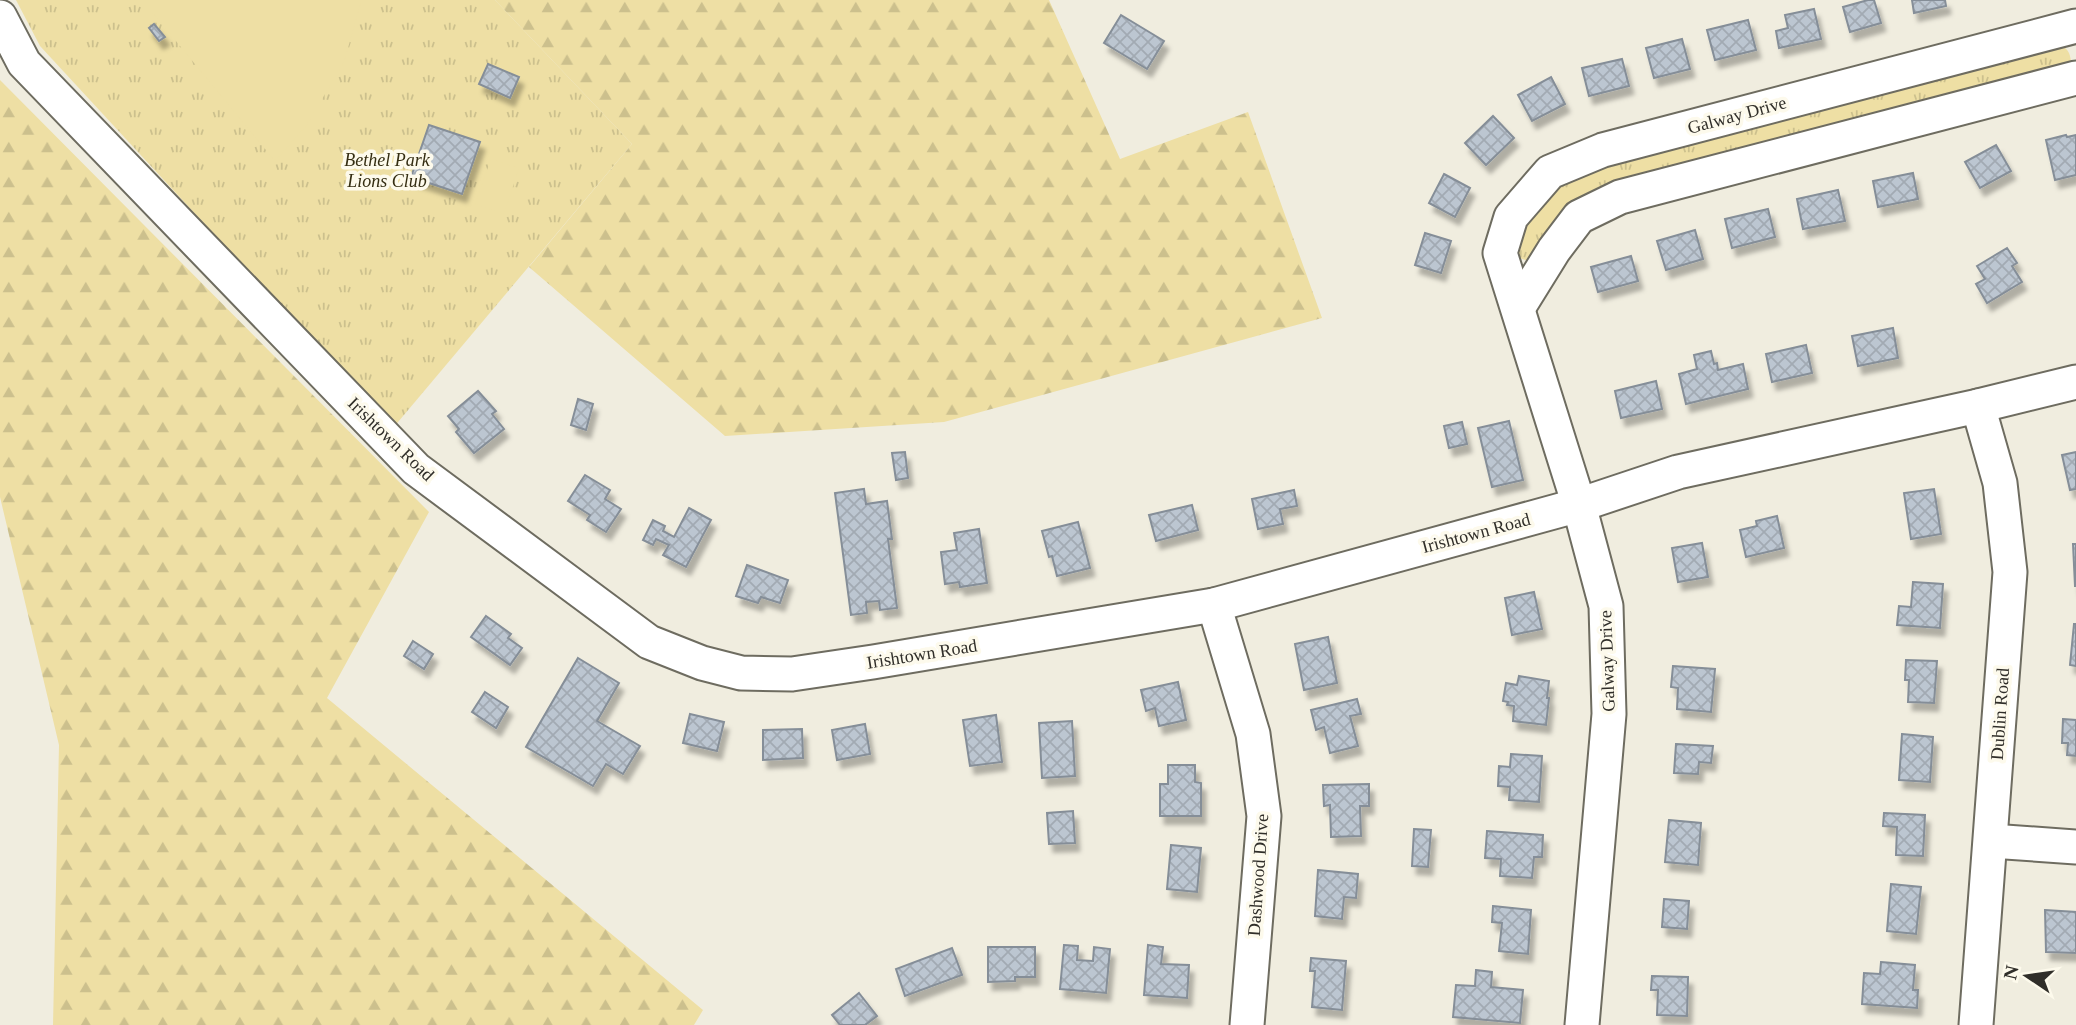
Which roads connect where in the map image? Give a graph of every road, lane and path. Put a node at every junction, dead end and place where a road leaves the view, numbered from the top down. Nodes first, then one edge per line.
1 (0, 17) edge
2 (2076, 26) edge
3 (2076, 78) edge
4 (1518, 308) junction
5 (2076, 382) edge
6 (1978, 406) junction
7 (1579, 505) junction
8 (1214, 605) junction
9 (1991, 841) junction
10 (2076, 847) edge
11 (1247, 1025) edge
12 (1583, 1025) edge
13 (1976, 1025) edge

1 - 8 street, Irishtown Road
2 - 4 street, Galway Drive
3 - 4 street
4 - 7 street, Galway Drive
5 - 6 street, Irishtown Road
6 - 7 street, Irishtown Road
6 - 9 street, Dublin Road
7 - 8 street, Irishtown Road
7 - 12 street, Galway Drive
8 - 11 street, Dashwood Drive
9 - 10 street
9 - 13 street, Dublin Road

